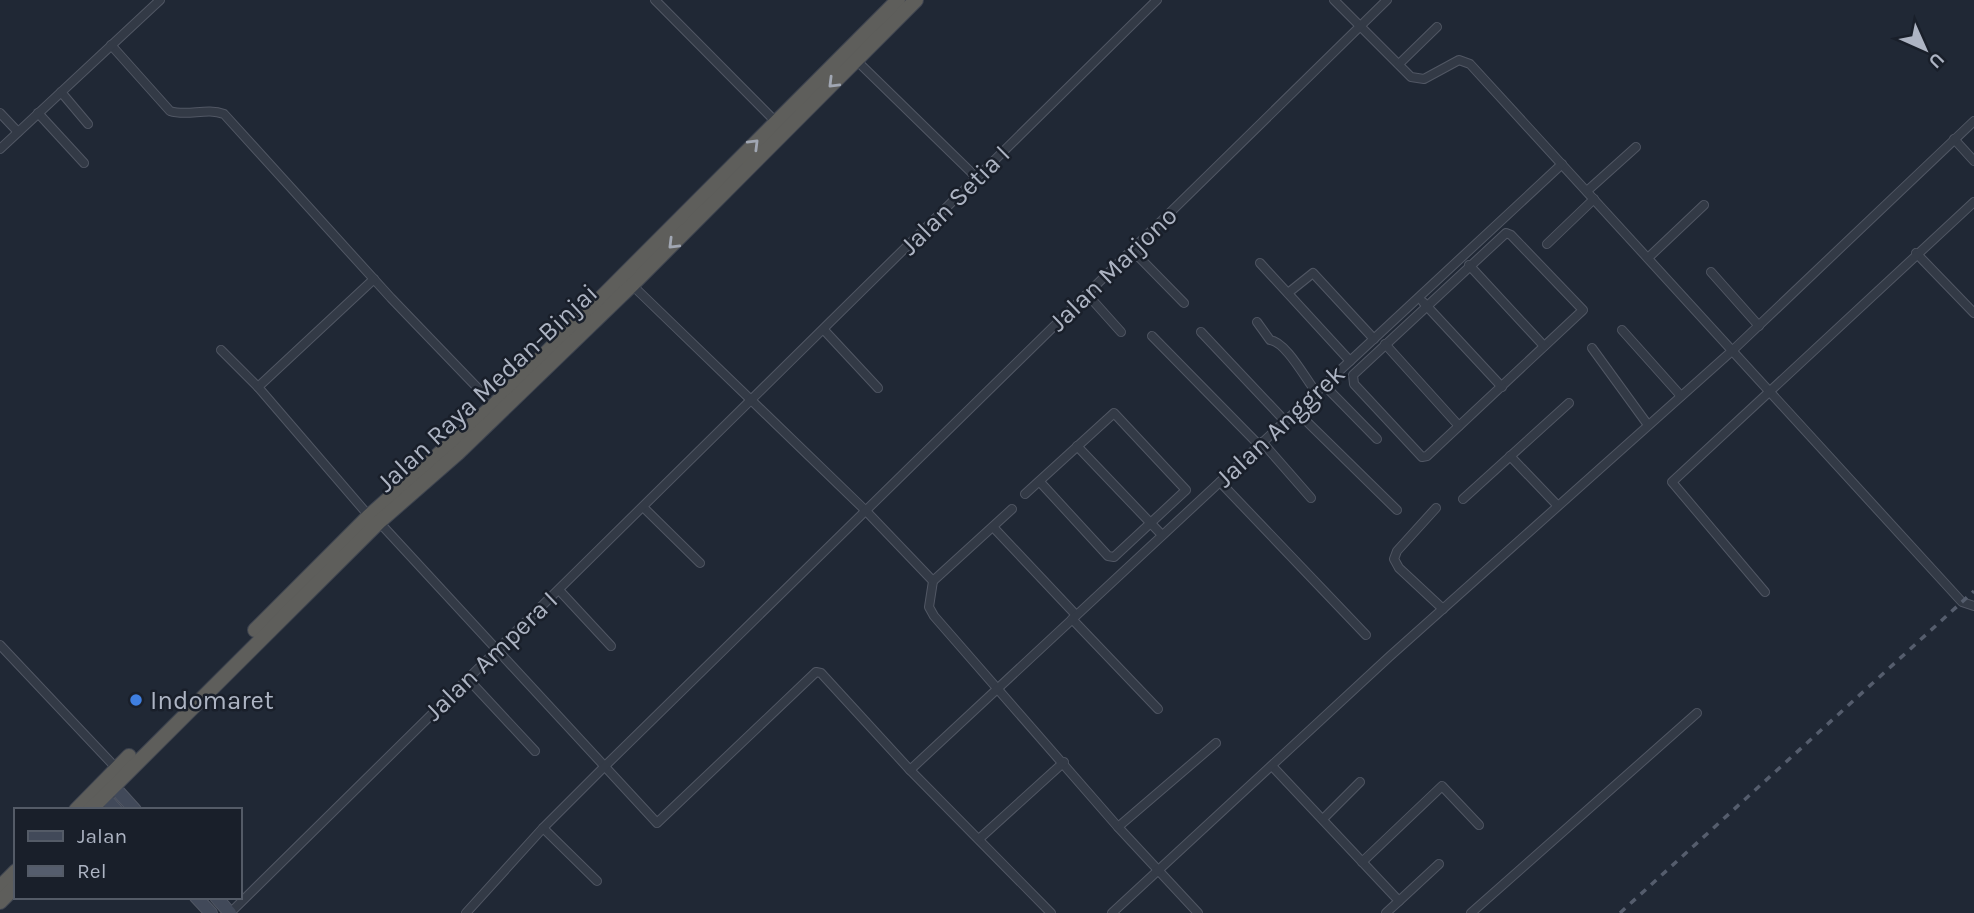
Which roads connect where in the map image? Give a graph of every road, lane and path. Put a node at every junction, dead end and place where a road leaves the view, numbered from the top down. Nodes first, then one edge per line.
1 (160, 0) edge
2 (655, 0) edge
3 (898, 0) edge
4 (916, 0) edge
5 (1157, 0) edge
6 (1334, 0) edge
7 (1387, 0) edge
8 (1360, 27) junction
9 (1437, 27) dead end
10 (111, 45) junction
11 (856, 60) junction
12 (1399, 64) junction
13 (61, 92) junction
14 (0, 113) edge
15 (38, 113) junction
16 (1974, 121) edge
17 (776, 122) junction
18 (89, 124) dead end
19 (18, 132) junction
20 (1954, 139) junction
21 (1636, 147) dead end
22 (0, 149) edge
23 (1974, 161) edge
24 (84, 163) dead end
25 (1562, 164) junction
26 (731, 177) junction
27 (977, 178) junction
28 (1587, 191) junction
29 (1594, 199) junction
30 (1974, 202) edge
31 (1704, 205) dead end
32 (1546, 244) dead end
33 (1132, 250) junction
34 (1916, 253) junction
35 (1648, 258) junction
36 (1260, 263) dead end
37 (1469, 265) junction
38 (1711, 272) dead end
39 (374, 279) junction
40 (632, 285) junction
41 (1288, 293) junction
42 (1087, 294) junction
43 (1419, 297) junction
44 (1184, 303) dead end
45 (1426, 306) junction
46 (1974, 313) edge
47 (1257, 322) dead end
48 (1759, 326) junction
49 (824, 330) junction
50 (1622, 330) dead end
51 (1121, 332) dead end
52 (1201, 332) dead end
53 (1152, 336) dead end
54 (1374, 338) junction
55 (1385, 344) junction
56 (1544, 346) junction
57 (1592, 348) dead end
58 (221, 350) dead end
59 (1733, 350) junction
60 (1350, 361) junction
61 (1324, 385) junction
62 (258, 387) junction
63 (1502, 387) junction
64 (878, 388) dead end
65 (1769, 389) junction
66 (1316, 392) junction
67 (1681, 396) junction
68 (753, 400) junction
69 (1569, 402) dead end
70 (494, 405) junction
71 (1296, 411) junction
72 (1286, 421) junction
73 (1648, 425) junction
74 (1460, 426) junction
75 (1377, 439) dead end
76 (1261, 444) junction
77 (1077, 446) junction
78 (1510, 456) junction
79 (1040, 482) junction
80 (1220, 482) junction
81 (1025, 494) dead end
82 (1311, 498) dead end
83 (1463, 499) dead end
84 (1557, 505) junction
85 (643, 507) junction
86 (1436, 508) dead end
87 (1012, 509) dead end
88 (1397, 510) dead end
89 (866, 511) junction
90 (374, 519) junction
91 (1152, 524) junction
92 (993, 527) junction
93 (1162, 535) junction
94 (700, 563) dead end
95 (933, 581) junction
96 (559, 590) junction
97 (1765, 592) dead end
98 (1974, 606) edge
99 (1443, 609) junction
100 (1074, 617) junction
101 (1366, 635) dead end
102 (0, 645) edge
103 (611, 646) dead end
104 (498, 650) junction
105 (468, 679) junction
106 (997, 688) junction
107 (1158, 709) dead end
108 (1697, 713) dead end
109 (1216, 743) dead end
110 (535, 751) dead end
111 (1064, 762) junction
112 (1272, 766) junction
113 (603, 768) junction
114 (910, 770) junction
115 (110, 782) junction
116 (1360, 782) dead end
117 (78, 808) edge
118 (91, 808) edge
119 (116, 808) edge
120 (133, 808) edge
121 (1323, 819) junction
122 (1479, 825) dead end
123 (1118, 827) junction
124 (542, 828) junction
125 (979, 839) junction
126 (1362, 862) junction
127 (1439, 864) dead end
128 (1158, 869) junction
129 (14, 874) edge
130 (597, 881) dead end
131 (0, 887) edge
132 (14, 888) edge
133 (198, 899) edge
134 (218, 899) edge
135 (1399, 901) junction
136 (0, 902) edge
137 (211, 913) edge
138 (230, 913) edge
139 (466, 913) edge
140 (1051, 913) edge
141 (1112, 913) edge
142 (1198, 913) edge
143 (1386, 913) edge
144 (1471, 913) edge

1 - 10 street
2 - 17 street
3 - 17 highway, Jalan Raya Medan-Binjai
4 - 11 highway, Jalan Raya Medan-Binjai
5 - 27 street, Jalan Setia I
6 - 8 street
7 - 8 street, Jalan Marjono
8 - 12 street
8 - 33 street, Jalan Marjono
9 - 12 street
10 - 13 street
10 - 39 street
11 -> 26 highway, Jalan Raya Medan-Binjai
11 - 27 street
12 - 25 street
13 - 15 street
13 - 18 street
14 - 19 street
15 - 19 street
15 - 24 street
16 - 20 street
26 -> 17 highway, Jalan Raya Medan-Binjai
19 - 22 street
20 - 23 street
20 - 48 street
21 - 28 street
25 - 28 street
25 - 43 street, Jalan Anggrek
26 -> 40 highway, Jalan Raya Medan-Binjai
26 - 70 highway, Jalan Raya Medan-Binjai
27 - 49 street, Jalan Setia I
28 - 29 street
29 - 32 street
29 - 35 street
30 - 34 street
31 - 35 street
33 - 42 street, Jalan Marjono
33 - 44 street
34 - 46 street
34 - 65 street
35 - 59 street
36 - 41 street
37 - 45 street
37 - 56 street
37 - 56 street
38 - 48 street
39 - 62 street
39 - 70 street
40 - 68 street
40 - 90 highway, Jalan Raya Medan-Binjai
41 - 54 street
41 - 60 street
42 - 51 street
42 - 89 street, Jalan Marjono
43 - 45 street
43 - 54 street, Jalan Anggrek
45 - 55 street
45 - 63 street
47 - 66 street
48 - 59 street
49 - 64 street
49 - 68 street, Jalan Setia I
50 - 67 street
52 - 72 street
53 - 76 street
54 - 60 street, Jalan Anggrek
55 - 74 street
55 - 74 street
56 - 63 street
57 - 73 street
58 - 62 street
59 - 65 street
59 - 67 street
60 - 61 street, Jalan Anggrek
61 - 66 street, Jalan Anggrek
61 - 75 street
62 - 90 street
63 - 74 street
65 - 97 street
65 - 98 street
66 - 71 street, Jalan Anggrek
67 - 73 street
68 - 85 street, Jalan Ampera I
68 - 89 street
69 - 78 street
70 - 90 highway, Jalan Raya Medan-Binjai
71 - 72 street, Jalan Anggrek
71 - 88 street
72 - 76 street, Jalan Anggrek
73 - 84 street
76 - 80 street, Jalan Anggrek
76 - 82 street
77 - 79 street
77 - 91 street
77 - 91 street
78 - 83 street
78 - 84 street
79 - 81 street
79 - 91 street
80 - 93 street, Jalan Anggrek
80 - 101 street
84 - 99 street
85 - 94 street
85 - 96 street, Jalan Ampera I
86 - 99 street
87 - 92 street
89 - 95 street
89 - 113 street, Jalan Marjono
90 - 104 street
90 - 115 highway, Jalan Raya Medan-Binjai
91 - 93 street
92 - 95 street
92 - 100 street
93 - 100 street, Jalan Anggrek
95 - 106 street
96 - 103 street
96 - 104 street, Jalan Ampera I
99 - 112 street
100 - 106 street, Jalan Anggrek
100 - 107 street
102 - 115 street
104 - 105 street, Jalan Ampera I
104 - 113 street
105 - 110 street
105 - 138 street, Jalan Ampera I
106 - 111 street
106 - 114 street, Jalan Anggrek
108 - 144 street
109 - 123 street
111 - 123 street
111 - 125 street
112 - 121 street
112 - 128 street
113 - 114 street
113 - 124 street, Jalan Marjono
114 - 125 street
115 - 117 highway, Jalan Raya Medan-Binjai
115 - 118 highway, Jalan Raya Medan-Binjai
115 - 119 main road
115 - 120 main road
116 - 121 street
121 - 126 street
122 - 126 street
123 - 128 street
124 - 130 street
124 - 139 street, Jalan Marjono
125 - 140 street
126 - 135 street
127 - 135 street
128 - 141 street
128 - 142 street
129 - 131 highway
132 - 136 highway
133 - 137 main road
134 - 138 main road
135 - 143 street

